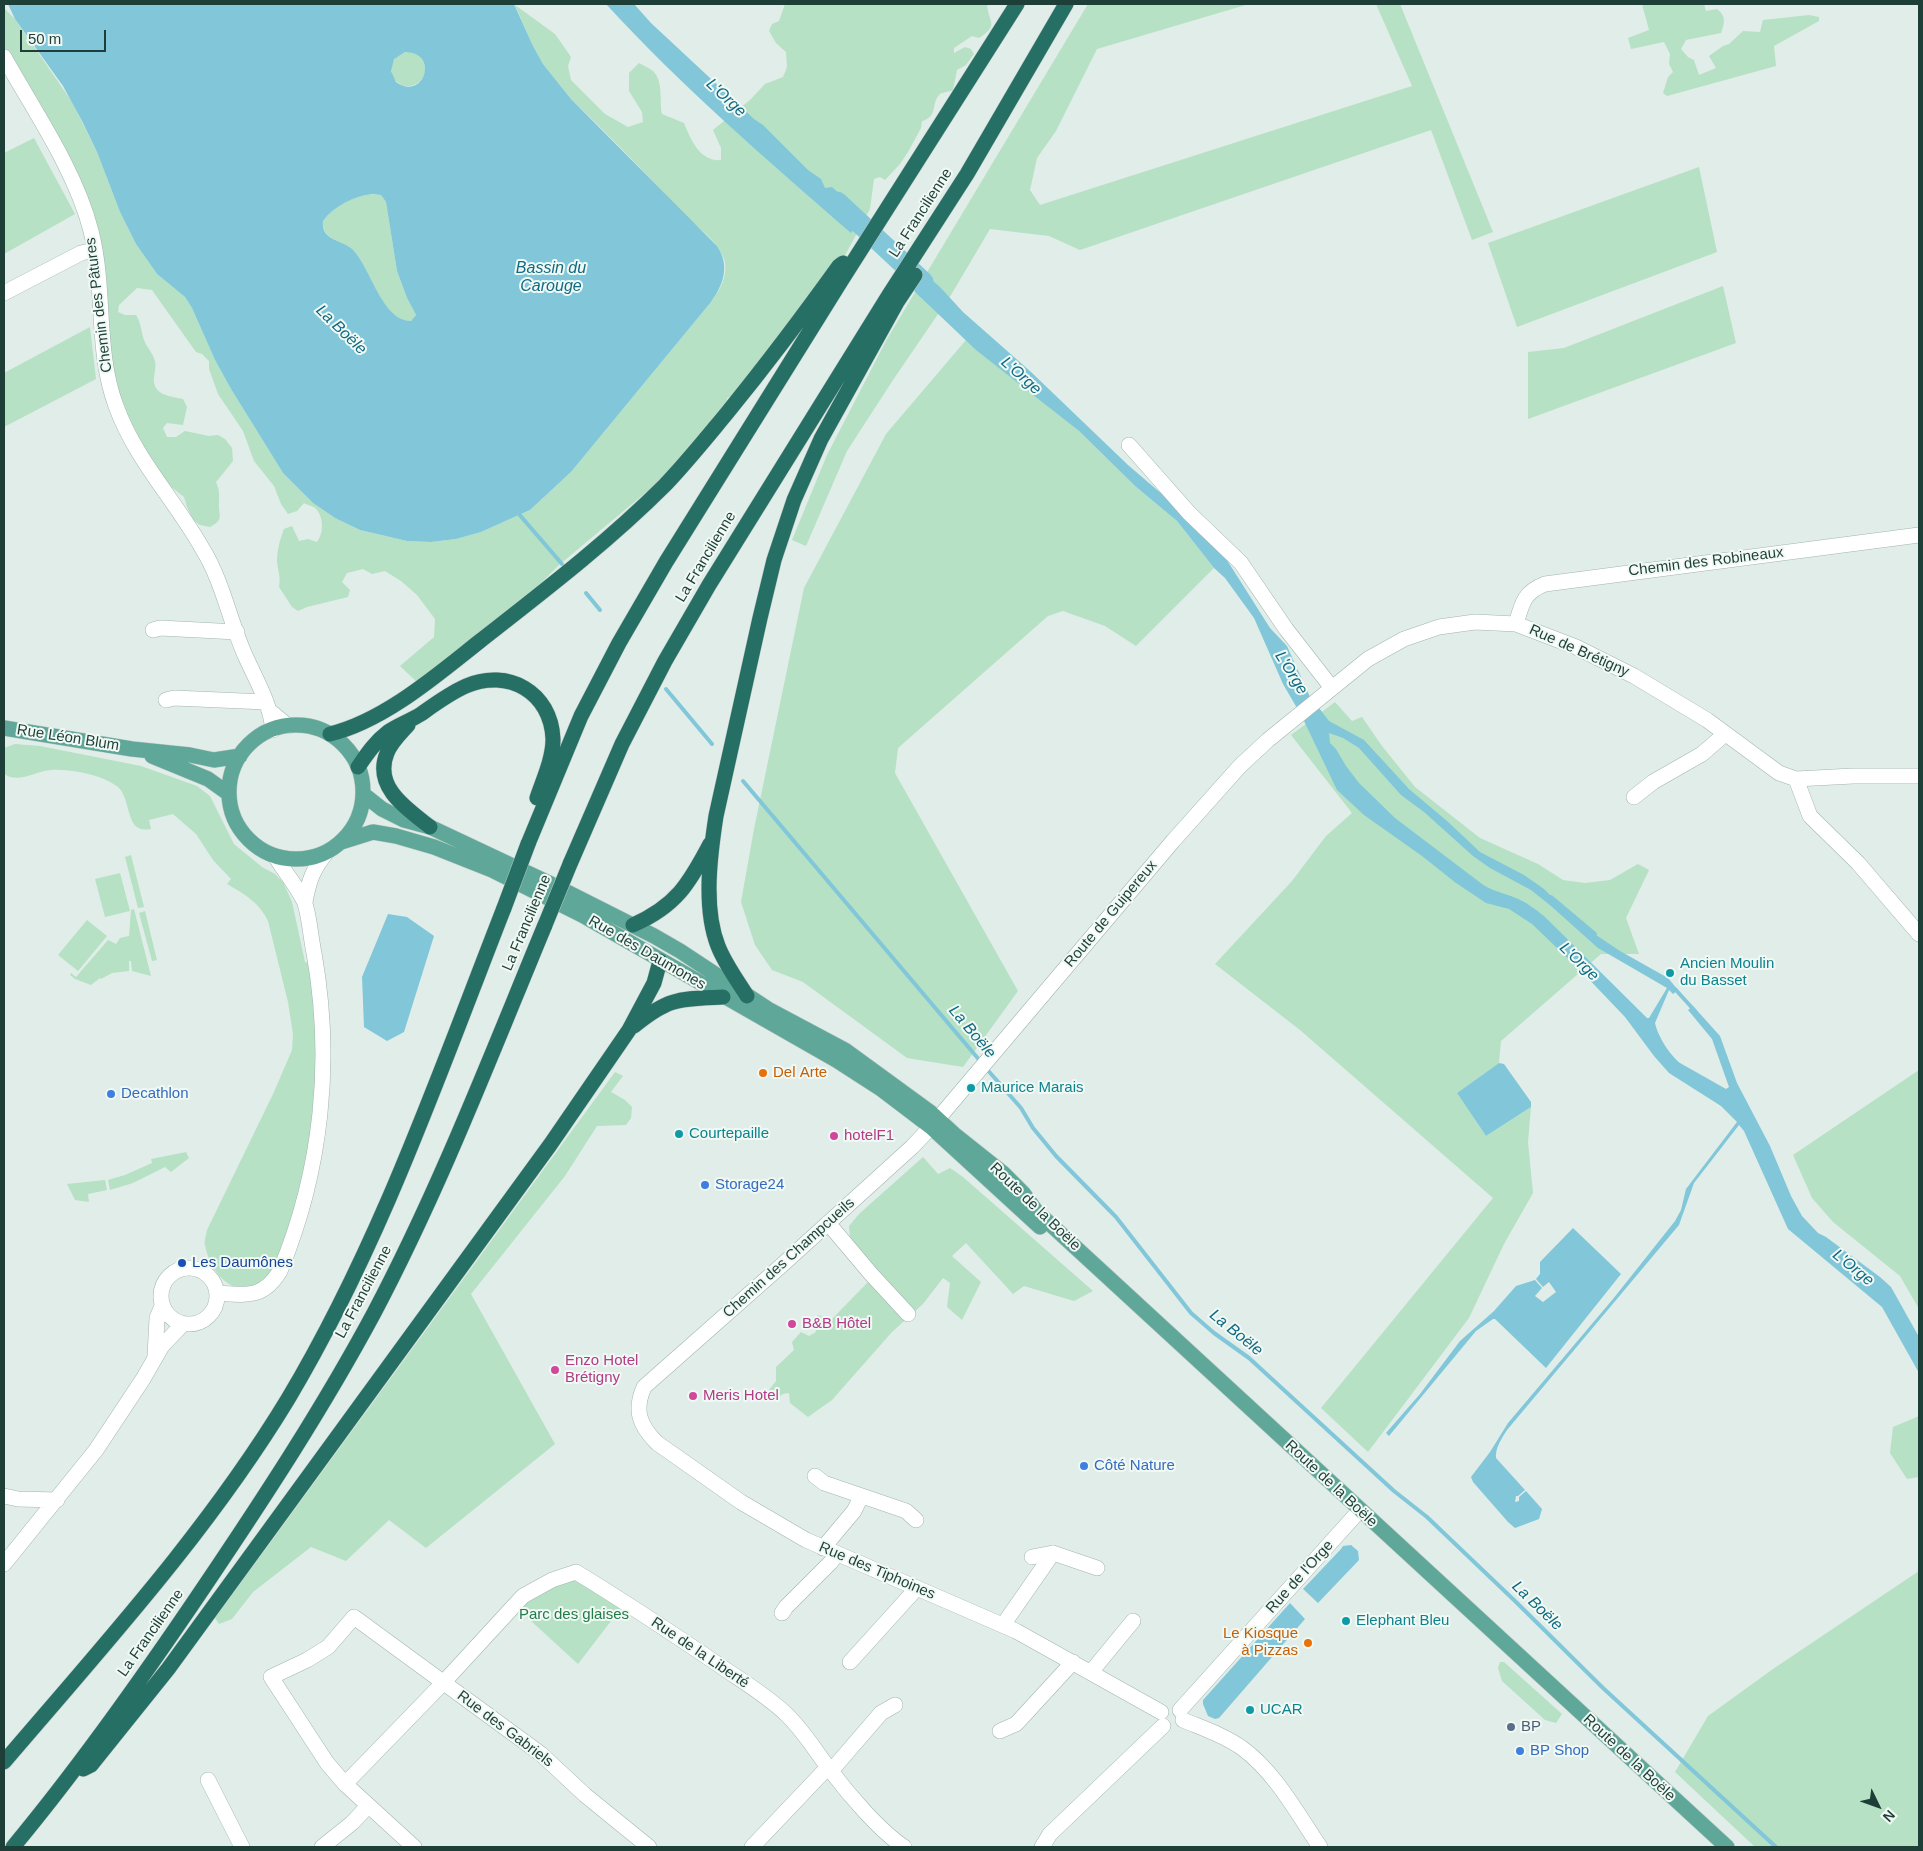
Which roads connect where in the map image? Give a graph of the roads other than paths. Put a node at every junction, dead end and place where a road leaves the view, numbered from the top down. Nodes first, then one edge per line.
1 (1017, 4) edge
2 (1066, 4) edge
3 (4, 57) edge
4 (94, 250) junction
5 (858, 254) junction
6 (4, 293) edge
7 (893, 299) junction
8 (1129, 445) dead end
9 (1919, 535) edge
10 (1516, 624) junction
11 (153, 630) dead end
12 (236, 632) junction
13 (1332, 688) junction
14 (166, 700) dead end
15 (269, 707) junction
16 (1295, 718) joint
17 (412, 720) junction
18 (288, 726) junction
19 (4, 728) edge
20 (273, 730) junction
21 (330, 734) junction
22 (1725, 734) junction
23 (132, 749) junction
24 (240, 756) junction
25 (358, 767) junction
26 (1919, 776) edge
27 (1796, 779) junction
28 (229, 794) junction
29 (363, 794) junction
30 (1634, 797) dead end
31 (537, 822) junction
32 (430, 827) junction
33 (713, 838) junction
34 (341, 842) junction
35 (327, 852) junction
36 (275, 856) junction
37 (304, 902) junction
38 (633, 925) junction
39 (610, 931) junction
40 (1919, 934) edge
41 (654, 936) junction
42 (660, 961) junction
43 (747, 996) junction
44 (723, 997) junction
45 (629, 1030) junction
46 (934, 1123) junction
47 (828, 1223) junction
48 (217, 1293) junction
49 (162, 1306) junction
50 (908, 1314) dead end
51 (183, 1324) junction
52 (155, 1356) junction
53 (644, 1386) joint
54 (815, 1476) dead end
55 (4, 1496) edge
56 (861, 1496) junction
57 (57, 1500) junction
58 (1357, 1513) junction
59 (916, 1520) dead end
60 (823, 1548) junction
61 (1053, 1553) junction
62 (837, 1554) junction
63 (1032, 1557) dead end
64 (4, 1564) edge
65 (1097, 1568) dead end
66 (917, 1588) junction
67 (782, 1613) dead end
68 (1133, 1621) dead end
69 (1003, 1624) junction
70 (850, 1662) dead end
71 (1073, 1662) junction
72 (1091, 1672) junction
73 (443, 1683) junction
74 (895, 1705) dead end
75 (1181, 1715) junction
76 (1162, 1719) junction
77 (1000, 1731) dead end
78 (4, 1762) edge
79 (829, 1769) junction
80 (72, 1774) junction
81 (208, 1780) dead end
82 (345, 1784) junction
83 (368, 1806) junction
84 (13, 1847) edge
85 (242, 1847) edge
86 (322, 1847) edge
87 (414, 1847) edge
88 (650, 1847) edge
89 (752, 1847) edge
90 (904, 1847) edge
91 (1042, 1847) edge
92 (1320, 1847) edge
93 (1714, 1847) edge
94 (1727, 1847) edge

1 - 5 highway, La Francilienne
2 - 7 highway, La Francilienne
3 - 4 street, Chemin des Pâtures
4 - 6 street
4 - 12 street, Chemin des Pâtures
5 - 21 highway
5 - 31 highway, La Francilienne
7 - 33 highway
7 - 80 highway, La Francilienne, bridge
8 - 13 street
9 - 10 street, Chemin des Robineaux
10 - 13 street, Rue de Brétigny
10 - 22 street, Rue de Brétigny
11 - 12 street
12 - 15 street, Chemin des Pâtures
13 - 16 street, Rue de Brétigny
14 - 15 street
15 - 18 street, Chemin des Pâtures
15 - 20 street, Chemin des Pâtures
16 - 46 street, Route de Guipereux
17 - 25 highway
17 - 31 highway
17 - 32 highway
18 - 20 main road
18 - 21 main road
19 - 23 main road, Rue Léon Blum
20 - 24 main road
21 - 25 main road
22 - 27 street, Rue de Brétigny
22 - 30 street
23 - 24 main road, Rue Léon Blum
23 - 28 main road, Rue Léon Blum
24 - 28 main road
25 - 29 main road
26 - 27 street, Rue de Brétigny
27 - 40 street
28 - 36 main road
29 - 32 main road, Rue des Daumones
29 - 34 main road
31 - 78 highway, La Francilienne, bridge
32 - 38 main road, Rue des Daumones
33 - 38 highway
33 - 43 highway
34 - 35 main road
34 - 39 main road, Rue des Daumones
35 - 36 main road
35 - 37 street
36 - 37 street
37 - 48 street
38 - 39 main road
38 - 41 main road, Rue des Daumones
39 - 42 main road, Rue des Daumones
41 - 42 main road
41 - 43 main road, Rue des Daumones
42 - 44 main road, Rue des Daumones
42 - 45 highway
43 - 46 main road, Rue des Daumones
44 - 45 highway
44 - 46 main road, Rue des Daumones
45 - 80 highway
46 - 47 street, Chemin des Champcueils
46 - 58 main road, Route de la Boële
47 - 50 street
47 - 53 street, Chemin des Champcueils
48 - 49 street
48 - 51 street
49 - 51 street
49 - 52 street
51 - 52 street
52 - 57 street
53 - 60 street, Rue des Tiphoines
54 - 56 street
55 - 57 street
56 - 59 street
56 - 60 street
57 - 64 street
58 - 75 street, Rue de l'Orge
58 - 93 main road, Route de la Boële
58 - 94 main road, Route de la Boële
60 - 62 street, Rue des Tiphoines
61 - 63 street
61 - 65 street
61 - 69 street
62 - 66 street, Rue des Tiphoines
62 - 67 street
66 - 69 street, Rue des Tiphoines
66 - 70 street
68 - 72 street
69 - 71 street, Rue des Tiphoines
71 - 72 street, Rue des Tiphoines
71 - 77 street
72 - 76 street, Rue des Tiphoines
73 - 79 street, Rue de la Liberté
73 - 82 street, Rue de la Liberté
73 - 82 street, Rue des Gabriels
73 - 88 street, Rue des Gabriels
74 - 79 street
75 - 76 street
75 - 92 street
76 - 91 street
79 - 89 street
79 - 90 street, Rue de la Liberté
80 - 84 highway, La Francilienne
81 - 85 street
82 - 83 street
83 - 86 street
83 - 87 street

